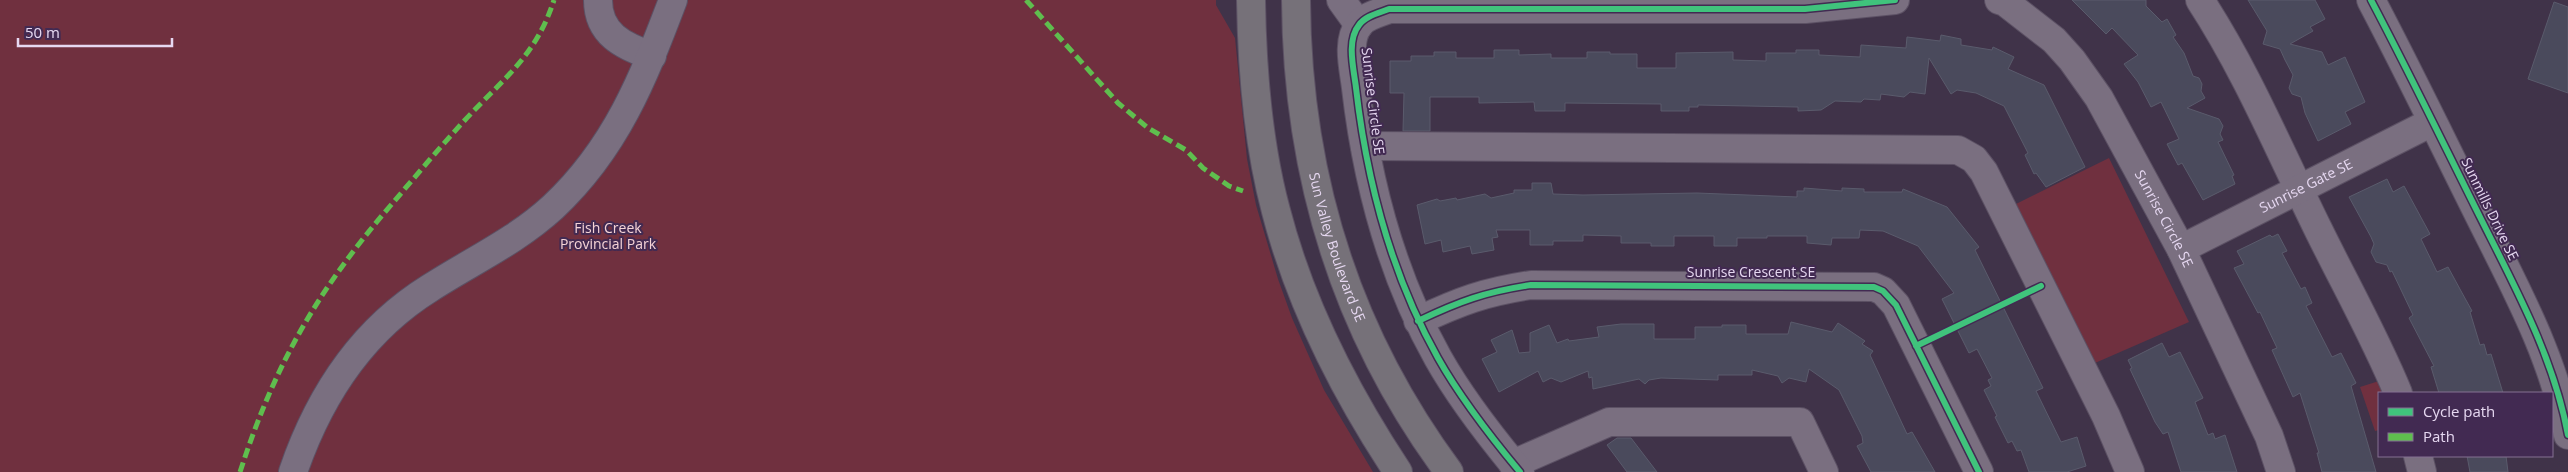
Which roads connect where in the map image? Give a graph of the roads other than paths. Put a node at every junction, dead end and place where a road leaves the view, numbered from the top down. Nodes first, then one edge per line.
1 (598, 0) edge
2 (673, 0) edge
3 (1251, 0) edge
4 (1296, 0) edge
5 (1342, 0) edge
6 (1895, 0) edge
7 (1999, 0) edge
8 (2200, 0) edge
9 (2372, 0) edge
10 (1647, 5) edge
11 (1359, 25) junction
12 (652, 56) junction
13 (2432, 122) junction
14 (1365, 146) junction
15 (2300, 189) junction
16 (2181, 249) junction
17 (1418, 321) junction
18 (2561, 375) edge
19 (2398, 392) edge
20 (2568, 435) edge
21 (2418, 457) edge
22 (1516, 468) edge
23 (293, 472) edge
24 (1398, 472) edge
25 (1449, 472) edge
26 (1824, 472) edge
27 (1979, 472) edge
28 (2130, 472) edge
29 (2281, 472) edge
30 (2422, 472) edge

1 - 12 street
2 - 12 street
3 - 24 main road
4 - 25 main road, Sun Valley Boulevard SE
5 - 11 street
6 - 10 street
7 - 16 street, Sunrise Circle SE
8 - 15 street
9 - 13 street, Sunmills Drive SE
10 - 11 street
11 - 14 street, Sunrise Circle SE
12 - 23 street
13 - 15 street, Sunrise Gate SE
13 - 18 street, Sunmills Drive SE
14 - 17 street, Sunrise Circle SE
14 - 28 street
15 - 16 street, Sunrise Gate SE
15 - 19 street
16 - 29 street, Sunrise Circle SE
17 - 22 street, Sunrise Circle SE
17 - 27 street, Sunrise Crescent SE
18 - 20 street, Sunmills Drive SE
21 - 30 street
22 - 26 street

